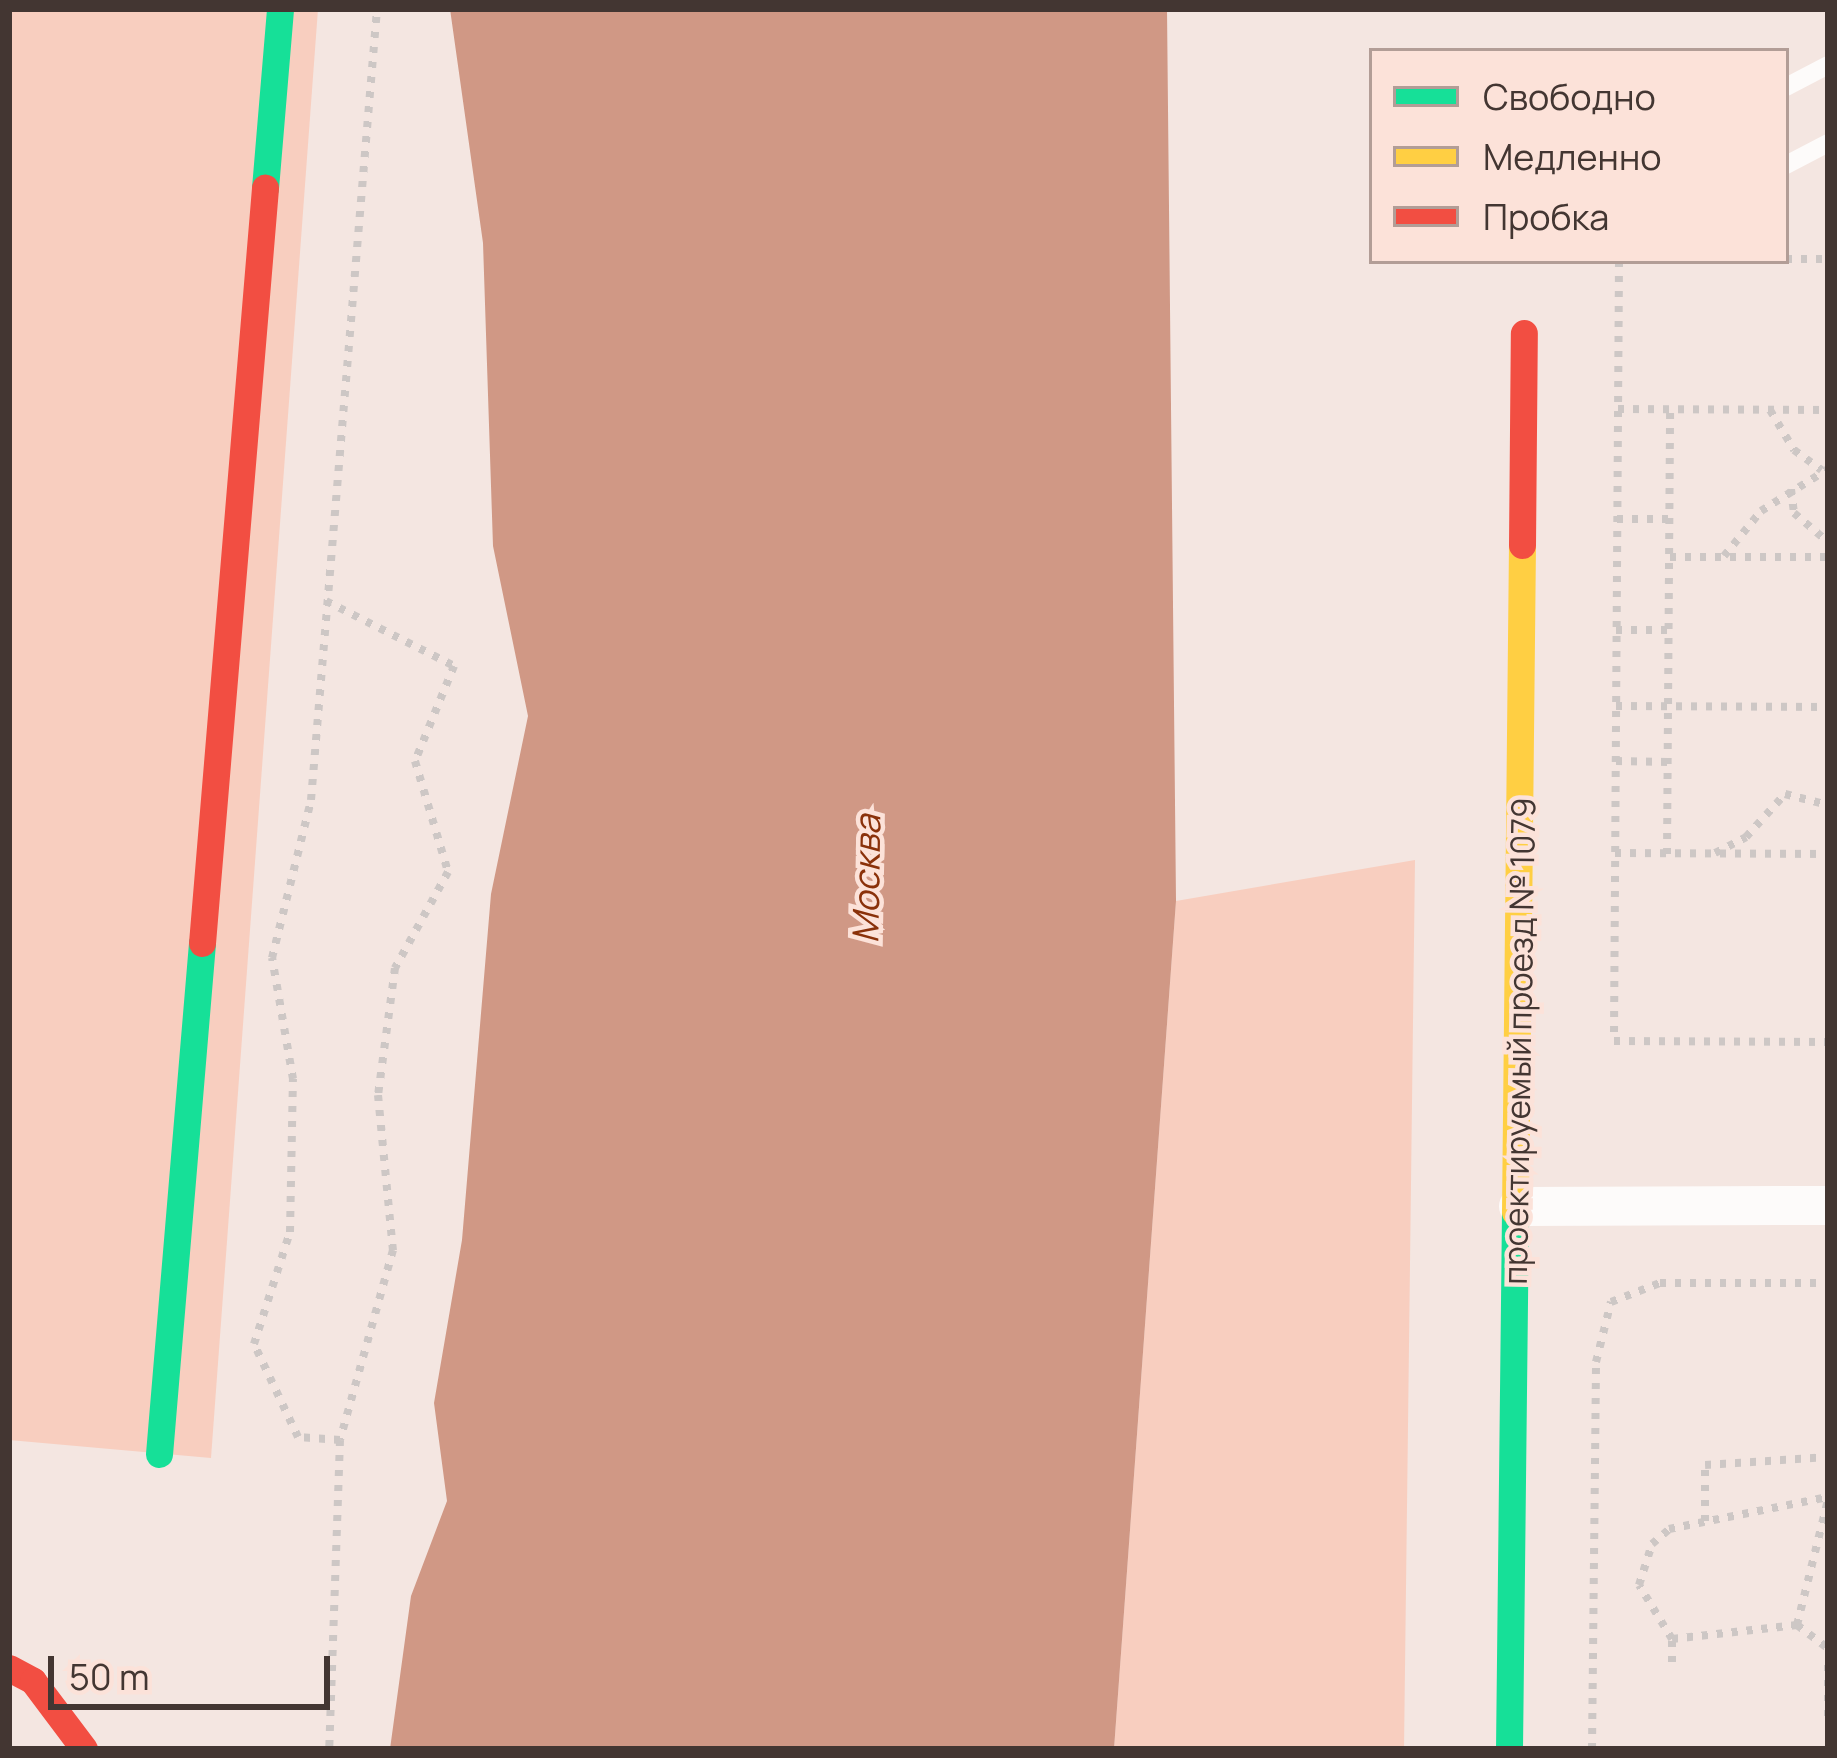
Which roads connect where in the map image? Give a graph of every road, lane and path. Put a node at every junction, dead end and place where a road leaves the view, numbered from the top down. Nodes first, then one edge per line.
1 (280, 9) edge
2 (377, 9) edge
3 (1828, 64) edge
4 (1789, 85) edge
5 (1828, 143) edge
6 (1789, 163) edge
7 (1789, 259) edge
8 (1828, 259) edge
9 (1619, 264) edge
10 (1525, 334) dead end
11 (1618, 409) junction
12 (1670, 409) junction
13 (1770, 410) junction
14 (1828, 410) edge
15 (1825, 469) edge
16 (1791, 489) junction
17 (1617, 519) junction
18 (1670, 519) junction
19 (1828, 542) edge
20 (1670, 557) junction
21 (1723, 557) junction
22 (1828, 557) edge
23 (326, 602) junction
24 (1616, 630) junction
25 (1669, 630) junction
26 (1616, 706) junction
27 (1668, 706) junction
28 (1828, 707) edge
29 (1616, 761) junction
30 (1668, 761) junction
31 (1828, 805) edge
32 (1615, 853) junction
33 (1667, 854) junction
34 (1713, 854) junction
35 (1828, 854) edge
36 (1828, 1042) edge
37 (1828, 1205) edge
38 (1518, 1206) junction
39 (1828, 1283) edge
40 (340, 1440) junction
41 (159, 1454) dead end
42 (1828, 1457) edge
43 (1828, 1499) edge
44 (1705, 1521) junction
45 (1797, 1624) junction
46 (1672, 1639) junction
47 (9, 1647) edge
48 (1828, 1648) edge
49 (1672, 1662) dead end
50 (1828, 1665) edge
51 (21, 1674) edge
52 (1828, 1717) edge
53 (84, 1749) edge
54 (329, 1749) edge
55 (1510, 1749) edge
56 (1592, 1749) edge

1 - 41 street
2 - 23 path
3 - 4 lane
5 - 6 lane
7 - 8 path
9 - 11 path
10 - 38 street, проектируемый проезд № 1079
11 - 12 path
11 - 17 path
12 - 13 path
12 - 18 path
13 - 14 path
13 - 15 path
15 - 16 path
16 - 19 path
16 - 21 path
17 - 18 path
17 - 24 path
18 - 20 path
20 - 21 path
20 - 25 path
21 - 22 path
23 - 40 path
23 - 40 path
24 - 25 path
24 - 26 path
25 - 27 path
26 - 27 path
26 - 29 path
27 - 28 path
27 - 30 path
29 - 30 path
29 - 32 path
30 - 33 path
31 - 34 path
32 - 33 path
32 - 36 path
33 - 34 path
34 - 35 path
37 - 38 street
38 - 55 street, проектируемый проезд № 1079
39 - 56 path
40 - 54 path
42 - 44 path
43 - 44 path
43 - 45 path
44 - 46 path
45 - 46 path
45 - 48 path
46 - 49 path
47 - 51 street
50 - 52 path
51 - 53 street

